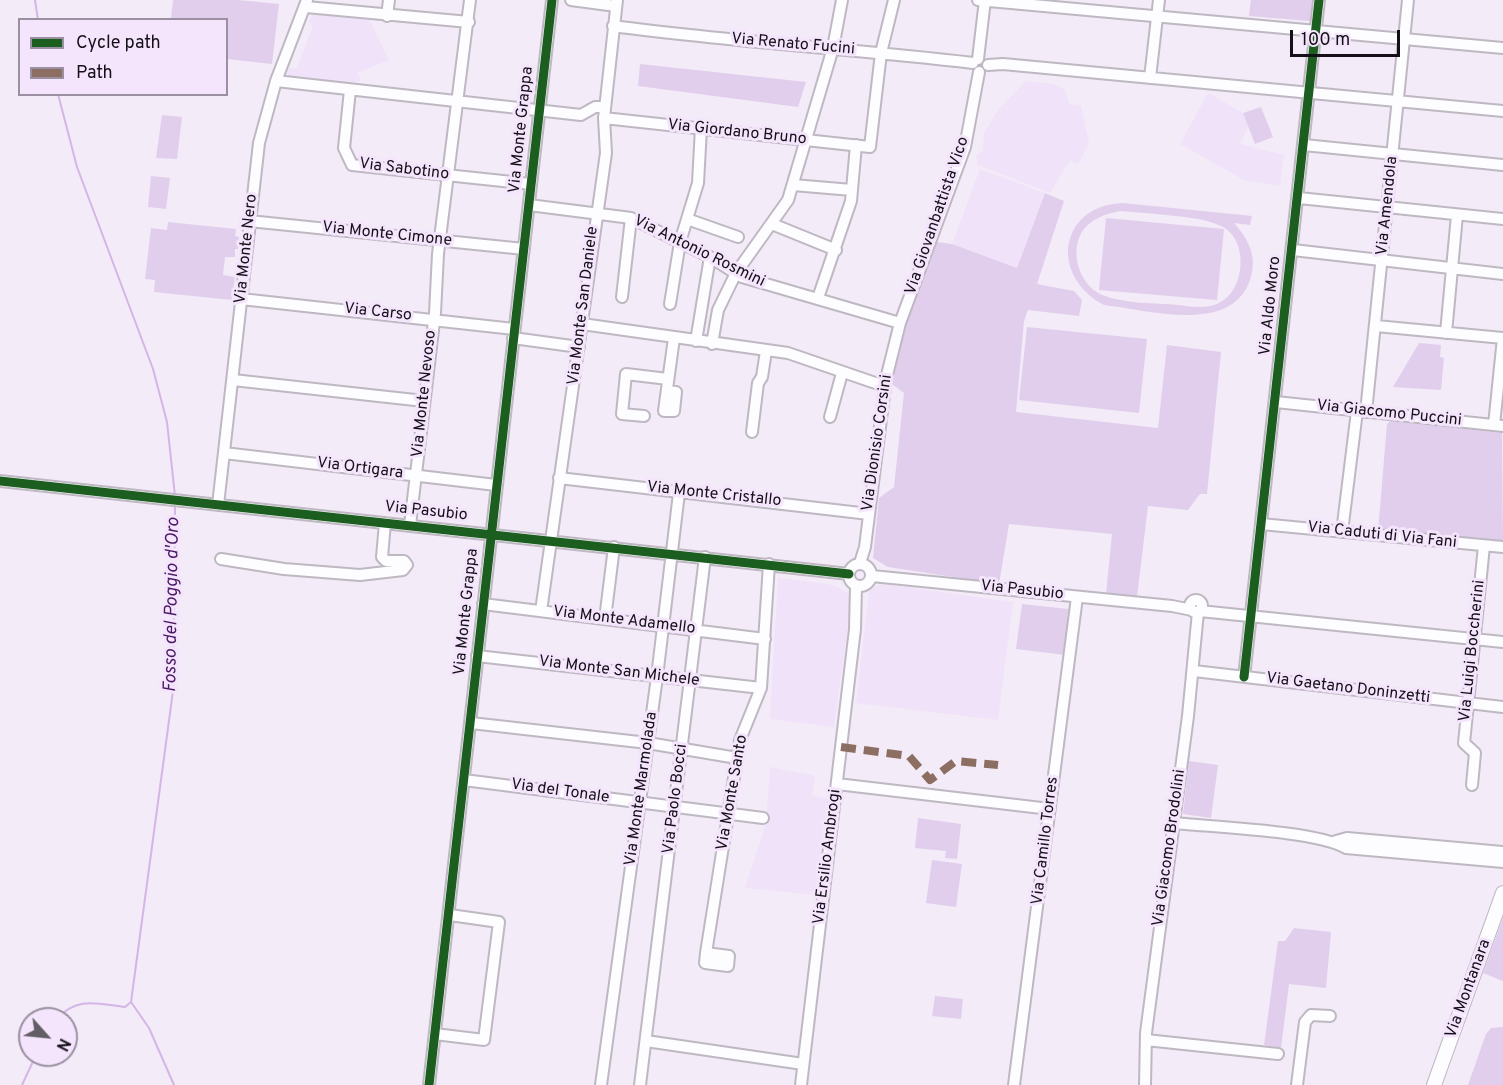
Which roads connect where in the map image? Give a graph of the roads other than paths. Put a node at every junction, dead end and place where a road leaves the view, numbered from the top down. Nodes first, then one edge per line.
1 (389, 0) edge
2 (469, 0) edge
3 (552, 0) edge
4 (572, 0) edge
5 (842, 0) edge
6 (894, 0) edge
7 (978, 0) edge
8 (985, 0) edge
9 (1159, 0) edge
10 (1319, 0) edge
11 (1408, 0) edge
12 (307, 3) edge
13 (616, 3) edge
14 (387, 16) junction
15 (1157, 16) junction
16 (466, 22) junction
17 (614, 26) junction
18 (1317, 29) junction
19 (1404, 39) junction
20 (833, 48) junction
21 (1503, 48) edge
22 (881, 53) junction
23 (976, 65) junction
24 (1150, 78) junction
25 (276, 81) junction
26 (350, 90) junction
27 (1311, 93) junction
28 (1399, 101) junction
29 (458, 103) junction
30 (1503, 111) edge
31 (539, 112) junction
32 (605, 113) junction
33 (701, 128) junction
34 (805, 140) junction
35 (856, 145) junction
36 (1304, 145) junction
37 (1393, 155) junction
38 (1503, 165) edge
39 (449, 175) junction
40 (531, 184) junction
41 (793, 185) junction
42 (852, 190) junction
43 (1299, 198) junction
44 (529, 205) junction
45 (1387, 209) junction
46 (596, 213) junction
47 (1457, 214) junction
48 (631, 218) junction
49 (687, 219) junction
50 (1503, 219) edge
51 (249, 221) junction
52 (772, 224) junction
53 (738, 237) dead end
54 (442, 241) junction
55 (680, 242) junction
56 (524, 249) junction
57 (836, 250) junction
58 (1293, 250) junction
59 (710, 257) junction
60 (1382, 260) junction
61 (1452, 267) junction
62 (736, 273) junction
63 (1503, 274) edge
64 (622, 297) dead end
65 (818, 298) junction
66 (241, 299) junction
67 (670, 304) dead end
68 (434, 319) junction
69 (900, 323) junction
70 (582, 324) junction
71 (1376, 326) junction
72 (1446, 333) junction
73 (514, 334) junction
74 (674, 338) junction
75 (1503, 338) edge
76 (696, 341) junction
77 (712, 344) junction
78 (579, 346) junction
79 (766, 351) junction
80 (842, 373) junction
81 (668, 379) junction
82 (233, 380) junction
83 (884, 386) junction
84 (667, 391) dead end
85 (424, 401) junction
86 (1276, 402) junction
87 (1361, 412) junction
88 (644, 416) dead end
89 (830, 417) dead end
90 (1499, 425) edge
91 (752, 432) dead end
92 (224, 453) junction
93 (416, 476) junction
94 (559, 477) junction
95 (0, 482) edge
96 (496, 485) junction
97 (679, 493) junction
98 (218, 505) junction
99 (868, 514) junction
100 (385, 522) junction
101 (1261, 524) junction
102 (410, 525) junction
103 (1342, 532) junction
104 (490, 534) junction
105 (549, 540) junction
106 (1484, 546) junction
107 (614, 547) junction
108 (1503, 548) edge
109 (672, 553) junction
110 (705, 557) junction
111 (221, 559) dead end
112 (860, 563) junction
113 (769, 564) junction
114 (849, 574) junction
115 (872, 576) junction
116 (860, 586) junction
117 (1077, 597) junction
118 (483, 604) junction
119 (1196, 607) junction
120 (541, 612) junction
121 (1251, 615) junction
122 (605, 620) junction
123 (664, 627) junction
124 (697, 630) junction
125 (765, 639) junction
126 (1473, 639) junction
127 (1503, 642) edge
128 (477, 656) junction
129 (1194, 671) junction
130 (657, 677) junction
131 (1244, 677) junction
132 (691, 680) junction
133 (761, 688) junction
134 (1468, 703) junction
135 (1503, 707) edge
136 (471, 723) junction
137 (648, 743) junction
138 (683, 750) junction
139 (737, 758) junction
140 (464, 780) junction
141 (837, 784) junction
142 (1472, 785) dead end
143 (640, 803) junction
144 (675, 808) junction
145 (1050, 809) junction
146 (728, 814) junction
147 (763, 818) dead end
148 (1174, 823) junction
149 (1336, 841) junction
150 (1503, 852) edge
151 (1503, 862) edge
152 (1503, 892) edge
153 (450, 915) junction
154 (706, 953) dead end
155 (1330, 1016) dead end
156 (435, 1034) junction
157 (1146, 1040) junction
158 (646, 1041) junction
159 (1278, 1054) dead end
160 (804, 1064) junction
161 (429, 1085) edge
162 (601, 1085) edge
163 (640, 1085) edge
164 (801, 1085) edge
165 (1014, 1085) edge
166 (1145, 1085) edge
167 (1297, 1085) edge
168 (1434, 1085) edge

1 - 14 street
2 - 16 street, Via Monte Nevoso
3 - 31 street, Via Monte Grappa
4 - 13 street
5 - 20 street
6 - 22 street
7 - 8 street
8 - 15 street
8 - 23 street, Via Giovanbattista Vico
9 - 15 street
10 - 18 street, Via Aldo Moro
11 - 19 street, Via Amendola
12 - 14 street
12 - 25 street, Via Monte Nero
13 - 17 street, Via Monte San Daniele
14 - 16 street
15 - 18 street
15 - 24 street
16 - 29 street, Via Monte Nevoso
17 - 20 street, Via Renato Fucini
17 - 32 street, Via Monte San Daniele
18 - 19 street
18 - 27 street, Via Aldo Moro
19 - 21 street
19 - 28 street, Via Amendola
20 - 22 street, Via Renato Fucini
20 - 34 street
22 - 23 street, Via Renato Fucini
22 - 35 street, Via Giordano Bruno
23 - 24 street
23 - 69 street, Via Giovanbattista Vico
24 - 27 street
25 - 26 street
25 - 51 street, Via Monte Nero
26 - 29 street
26 - 39 street, Via Sabotino
27 - 28 street
27 - 36 street, Via Aldo Moro
28 - 30 street
28 - 37 street, Via Amendola
29 - 31 street
29 - 39 street, Via Monte Nevoso
31 - 32 street
31 - 40 street, Via Monte Grappa
32 - 33 street, Via Giordano Bruno
32 - 46 street, Via Monte San Daniele
33 - 34 street, Via Giordano Bruno
33 - 49 street
34 - 35 street, Via Giordano Bruno
34 - 41 street
35 - 42 street
36 - 37 street
36 - 43 street, Via Aldo Moro
37 - 38 street
37 - 45 street, Via Amendola
39 - 40 street, Via Sabotino
39 - 54 street, Via Monte Nevoso
40 - 44 street, Via Monte Grappa
41 - 42 street
41 - 52 street
42 - 57 street
43 - 45 street
43 - 58 street, Via Aldo Moro
44 - 46 street, Via Antonio Rosmini
44 - 56 street, Via Monte Grappa
45 - 47 street
45 - 60 street, Via Amendola
46 - 48 street, Via Antonio Rosmini
46 - 70 street, Via Monte San Daniele
47 - 50 street
47 - 61 street
48 - 55 street, Via Antonio Rosmini
48 - 64 street
49 - 53 street
49 - 55 street
51 - 54 street, Via Monte Cimone
51 - 66 street, Via Monte Nero
52 - 57 street
52 - 62 street
54 - 56 street, Via Monte Cimone
54 - 68 street, Via Monte Nevoso
55 - 59 street, Via Antonio Rosmini
55 - 67 street
56 - 73 street, Via Monte Grappa
57 - 65 street
58 - 60 street
58 - 86 street, Via Aldo Moro
59 - 62 street, Via Antonio Rosmini
59 - 76 street
60 - 61 street
60 - 71 street, Via Amendola
61 - 63 street
61 - 72 street
62 - 65 street, Via Antonio Rosmini
62 - 77 street
65 - 69 street, Via Antonio Rosmini
66 - 68 street, Via Carso
66 - 82 street, Via Monte Nero
68 - 73 street, Via Carso
68 - 85 street, Via Monte Nevoso
69 - 83 street, Via Dionisio Corsini
70 - 74 street
70 - 78 street, Via Monte San Daniele
71 - 72 street
71 - 87 street, Via Amendola
72 - 75 street
73 - 78 street, Via Carso
73 - 96 street, Via Monte Grappa
74 - 76 street
74 - 81 street
75 - 90 street
76 - 77 street
77 - 79 street
78 - 94 street, Via Monte San Daniele
79 - 80 street
79 - 91 street
80 - 83 street
80 - 89 street
81 - 84 street
81 - 88 street
82 - 85 street
82 - 92 street, Via Monte Nero
83 - 99 street, Via Dionisio Corsini
85 - 93 street, Via Monte Nevoso
86 - 87 street, Via Giacomo Puccini
86 - 101 street, Via Aldo Moro
87 - 90 street, Via Giacomo Puccini
87 - 103 street, Via Amendola
92 - 93 street, Via Ortigara
92 - 98 street, Via Monte Nero
93 - 96 street, Via Ortigara
93 - 102 street, Via Monte Nevoso
94 - 97 street, Via Monte Cristallo
94 - 105 street, Via Monte San Daniele
95 - 98 street, Via Pasubio
96 - 104 street, Via Monte Grappa
97 - 99 street, Via Monte Cristallo
97 - 109 street, Via Monte Marmolada
98 - 100 street, Via Pasubio
99 - 112 street, Via Dionisio Corsini
100 - 102 street, Via Pasubio
100 - 111 street
101 - 103 street, Via Caduti di Via Fani
101 - 121 street, Via Aldo Moro
102 - 104 street, Via Pasubio
103 - 106 street, Via Caduti di Via Fani
104 - 105 street, Via Pasubio
104 - 118 street, Via Monte Grappa
105 - 107 street, Via Pasubio
105 - 120 street, Via Monte San Daniele
106 - 108 street, Via Caduti di Via Fani
106 - 126 street, Via Luigi Boccherini
107 - 109 street, Via Pasubio
107 - 122 street
109 - 110 street, Via Pasubio
109 - 123 street, Via Monte Marmolada
110 - 113 street, Via Pasubio
110 - 124 street, Via Paolo Bocci
112 - 114 street
112 - 115 street
113 - 114 street, Via Pasubio
113 - 125 street, Via Monte Santo
114 - 116 street
115 - 116 street
115 - 117 street, Via Pasubio
116 - 141 street, Via Ersilio Ambrogi
117 - 119 street, Via Pasubio
117 - 145 street, Via Camillo Torres
118 - 120 street, Via Monte Adamello
118 - 128 street, Via Monte Grappa
119 - 121 street, Via Pasubio
119 - 129 street, Via Giacomo Brodolini
120 - 122 street, Via Monte Adamello
121 - 126 street, Via Pasubio
121 - 131 street, Via Aldo Moro
122 - 123 street, Via Monte Adamello
123 - 124 street, Via Monte Adamello
123 - 130 street, Via Monte Marmolada
124 - 125 street, Via Monte Adamello
124 - 132 street, Via Paolo Bocci
125 - 133 street, Via Monte Santo
126 - 127 street, Via Pasubio
126 - 134 street, Via Luigi Boccherini
128 - 130 street, Via Monte San Michele
128 - 136 street, Via Monte Grappa
129 - 131 street, Via Gaetano Doninzetti
129 - 148 street, Via Giacomo Brodolini
130 - 132 street, Via Monte San Michele
130 - 137 street, Via Monte Marmolada
131 - 134 street, Via Gaetano Doninzetti
132 - 133 street, Via Monte San Michele
132 - 138 street, Via Paolo Bocci
133 - 139 street, Via Monte Santo
134 - 135 street, Via Gaetano Doninzetti
134 - 142 street, Via Luigi Boccherini
136 - 137 street
136 - 140 street, Via Monte Grappa
137 - 138 street
137 - 143 street, Via Monte Marmolada
138 - 139 street
138 - 144 street, Via Paolo Bocci
139 - 146 street, Via Monte Santo
140 - 143 street, Via del Tonale
140 - 153 street, Via Monte Grappa
141 - 145 street
141 - 160 street, Via Ersilio Ambrogi
143 - 144 street, Via del Tonale
143 - 162 street, Via Monte Marmolada
144 - 146 street, Via del Tonale
144 - 158 street, Via Paolo Bocci
145 - 165 street, Via Camillo Torres
146 - 147 street, Via del Tonale
146 - 154 street, Via Monte Santo
148 - 149 street
148 - 157 street, Via Giacomo Brodolini
149 - 150 street
149 - 151 street
152 - 168 main road, Via Montanara
153 - 156 street, Via Monte Grappa
153 - 156 street
155 - 167 street
156 - 161 street, Via Monte Grappa
157 - 159 street
157 - 166 street, Via Giacomo Brodolini
158 - 160 street
158 - 163 street, Via Paolo Bocci
160 - 164 street, Via Ersilio Ambrogi

